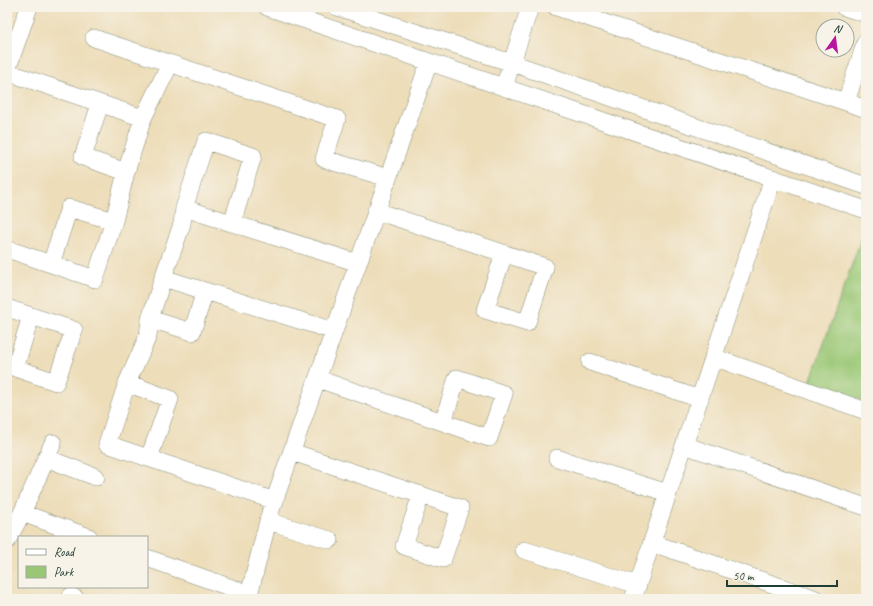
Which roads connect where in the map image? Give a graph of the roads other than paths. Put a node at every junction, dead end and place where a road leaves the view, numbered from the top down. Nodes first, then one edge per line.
1 (29, 7) edge
2 (267, 7) edge
3 (337, 7) edge
4 (530, 7) edge
5 (556, 7) edge
6 (844, 7) edge
7 (866, 14) edge
8 (94, 38) dead end
9 (866, 41) edge
10 (428, 62) junction
11 (512, 63) junction
12 (170, 64) junction
13 (7, 71) edge
14 (504, 87) junction
15 (846, 102) junction
16 (100, 104) junction
17 (866, 109) edge
18 (143, 118) junction
19 (126, 172) junction
20 (388, 178) junction
21 (773, 178) junction
22 (866, 186) edge
23 (184, 208) junction
24 (866, 210) edge
25 (376, 212) junction
26 (114, 221) junction
27 (232, 223) junction
28 (7, 249) edge
29 (504, 254) dead end
30 (358, 262) junction
31 (51, 264) junction
32 (163, 278) junction
33 (205, 290) junction
34 (7, 308) edge
35 (31, 316) dead end
36 (150, 319) junction
37 (334, 331) junction
38 (713, 357) junction
39 (590, 362) dead end
40 (318, 379) junction
41 (127, 383) junction
42 (700, 399) junction
43 (866, 411) edge
44 (443, 422) dead end
45 (53, 442) dead end
46 (684, 445) junction
47 (292, 452) junction
48 (46, 458) junction
49 (148, 458) junction
50 (557, 458) dead end
51 (96, 477) dead end
52 (668, 493) junction
53 (421, 494) dead end
54 (275, 501) junction
55 (866, 507) edge
56 (22, 513) junction
57 (268, 521) junction
58 (86, 536) edge
59 (330, 540) dead end
60 (7, 541) edge
61 (652, 543) junction
62 (524, 550) dead end
63 (148, 558) edge
64 (636, 592) edge
65 (249, 597) edge
66 (70, 599) edge
67 (76, 599) edge
68 (816, 599) edge

1 - 13 street
2 - 10 street
3 - 11 street
4 - 11 street
5 - 15 street
6 - 7 street
8 - 12 street
9 - 15 street
10 - 14 street
10 - 20 street
11 - 14 street
11 - 22 street
12 - 18 street
12 - 20 street
13 - 16 street
14 - 21 street
15 - 17 street
16 - 18 street
16 - 19 street
18 - 19 street
19 - 26 street
20 - 25 street
21 - 24 street
21 - 38 street
23 - 27 street
23 - 27 street
23 - 32 street
25 - 29 street
25 - 30 street
26 - 31 street
26 - 31 street
27 - 30 street
28 - 31 street
30 - 37 street
32 - 33 street
32 - 36 street
33 - 36 street
33 - 37 street
34 - 35 street
36 - 41 street
37 - 40 street
38 - 42 street
38 - 43 street
39 - 42 street
40 - 44 street
40 - 47 street
41 - 49 street
41 - 49 street
42 - 46 street
45 - 48 street
46 - 52 street
46 - 55 street
47 - 53 street
47 - 54 street
48 - 51 street
48 - 56 street
49 - 54 street
50 - 52 street
52 - 61 street
54 - 57 street
56 - 58 street
56 - 60 street
57 - 59 street
57 - 65 street
61 - 64 street
61 - 68 street
62 - 64 street
63 - 65 street
66 - 67 street

